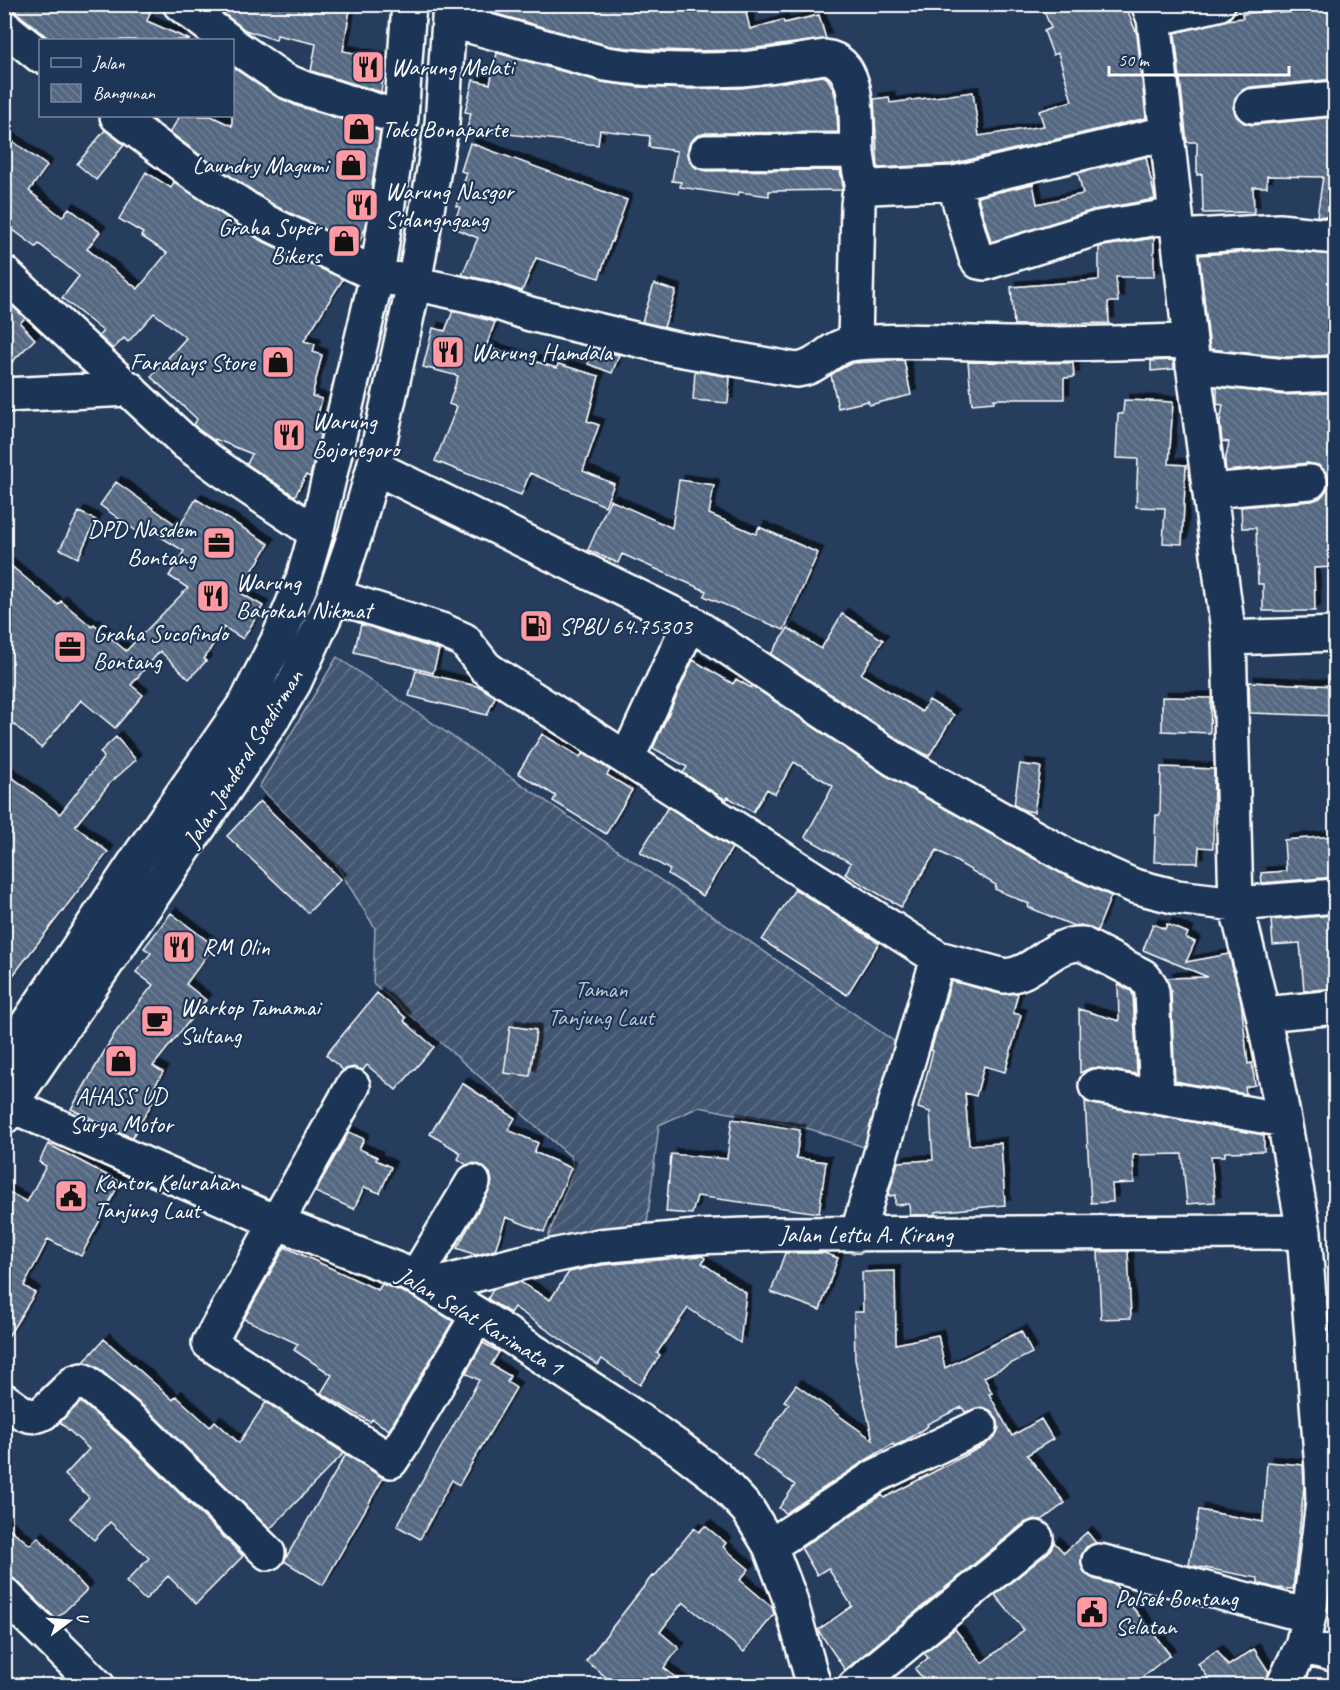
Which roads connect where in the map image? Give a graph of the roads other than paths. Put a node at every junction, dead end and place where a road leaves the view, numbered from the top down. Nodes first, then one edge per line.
1 (180, 4) edge
2 (409, 4) edge
3 (1218, 4) edge
4 (449, 12) edge
5 (1151, 12) edge
6 (4, 27) edge
7 (227, 39) edge
8 (234, 45) edge
9 (39, 55) edge
10 (1335, 98) edge
11 (1252, 106) dead end
12 (118, 117) edge
13 (401, 118) junction
14 (1166, 133) junction
15 (857, 151) junction
16 (706, 152) dead end
17 (954, 183) junction
18 (863, 189) junction
19 (1178, 226) junction
20 (1335, 237) edge
21 (4, 273) edge
22 (377, 275) junction
23 (414, 284) junction
24 (855, 343) junction
25 (1192, 353) junction
26 (1335, 374) edge
27 (130, 389) junction
28 (4, 395) edge
29 (374, 467) junction
30 (1310, 482) dead end
31 (1210, 492) junction
32 (316, 533) junction
33 (334, 596) junction
34 (690, 622) junction
35 (1335, 634) edge
36 (1229, 638) junction
37 (627, 759) junction
38 (1335, 896) edge
39 (1236, 904) junction
40 (938, 958) junction
41 (1335, 1007) edge
42 (1263, 1014) junction
43 (4, 1059) edge
44 (353, 1086) dead end
45 (1095, 1086) dead end
46 (1157, 1097) junction
47 (7, 1111) edge
48 (1284, 1120) junction
49 (472, 1182) dead end
50 (276, 1222) junction
51 (1304, 1232) junction
52 (857, 1235) junction
53 (424, 1282) junction
54 (478, 1315) junction
55 (4, 1400) edge
56 (1327, 1425) edge
57 (980, 1426) dead end
58 (1036, 1538) dead end
59 (770, 1546) junction
60 (268, 1553) dead end
61 (1099, 1561) dead end
62 (4, 1594) edge
63 (1306, 1631) junction
64 (1335, 1655) edge
65 (98, 1686) edge
66 (814, 1686) edge
67 (855, 1686) edge
68 (1283, 1686) edge

1 - 7 street
2 - 13 street, Jalan Jenderal Soedirman
3 - 5 street
4 - 15 street
4 - 23 street, Jalan Jenderal Soedirman
5 - 14 street
6 - 9 street
8 - 13 street
10 - 11 street
12 - 22 street
13 - 22 street, Jalan Jenderal Soedirman
14 - 17 street
14 - 19 street
15 - 16 street
15 - 18 street
17 - 18 street
17 - 19 street
18 - 24 street
19 - 20 street
19 - 25 street
21 - 27 street
22 - 23 street
22 - 32 street, Jalan Jenderal Soedirman
23 - 24 street
23 - 29 street, Jalan Jenderal Soedirman
24 - 25 street
25 - 26 street
25 - 31 street
27 - 28 street
27 - 32 street
29 - 33 street, Jalan Jenderal Soedirman
29 - 34 street
30 - 31 street
31 - 36 street
32 - 43 street, Jalan Jenderal Soedirman
33 - 37 street
33 - 47 street, Jalan Jenderal Soedirman
34 - 37 street
34 - 39 street
35 - 36 street
36 - 39 street
37 - 40 street
38 - 39 street
39 - 42 street
40 - 46 street
40 - 52 street
41 - 42 street
42 - 48 street
44 - 50 street
45 - 46 street
46 - 48 street
47 - 50 street, Jalan Selat Karimata 1
48 - 51 street
49 - 53 street
50 - 53 street, Jalan Selat Karimata 1
50 - 54 street
51 - 52 street, Jalan Lettu A. Kirang
51 - 56 street
52 - 53 street, Jalan Lettu A. Kirang
53 - 54 street, Jalan Selat Karimata 1
54 - 59 street, Jalan Selat Karimata 1
55 - 60 street
56 - 63 street
57 - 59 street
58 - 67 street
59 - 66 street, Jalan Selat Karimata 1
61 - 63 street
62 - 65 street
63 - 64 street
63 - 68 street

